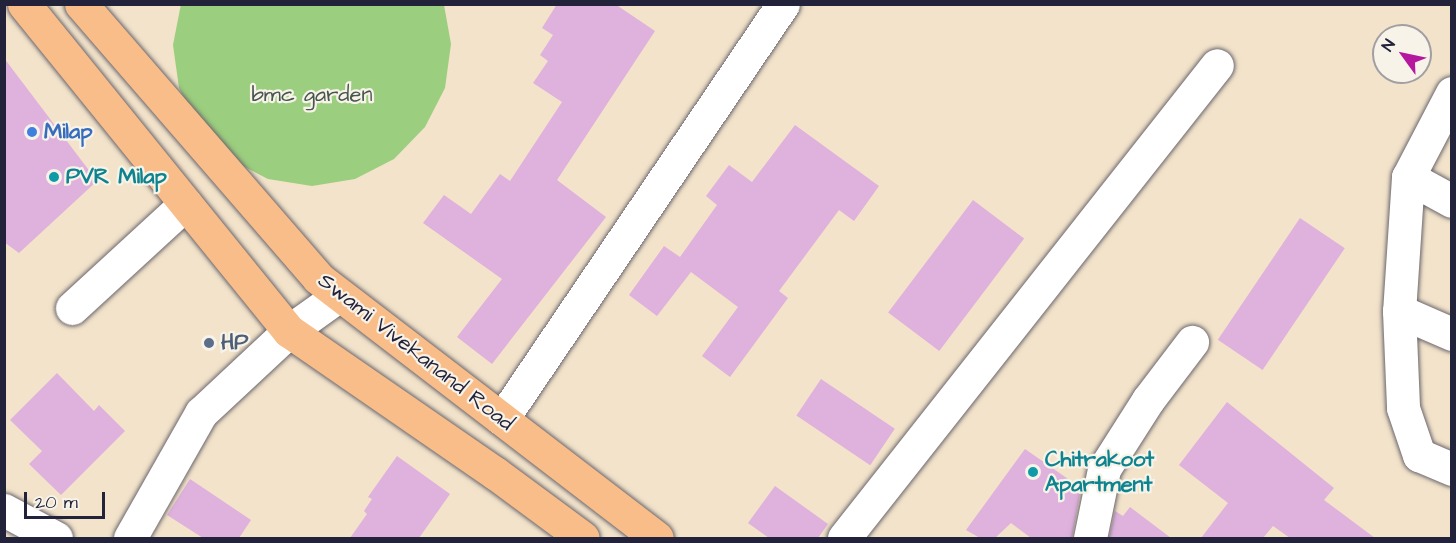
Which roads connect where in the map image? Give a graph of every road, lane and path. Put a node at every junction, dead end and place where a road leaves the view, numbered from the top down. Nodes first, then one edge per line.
1 (24, 4) edge
2 (81, 4) edge
3 (783, 4) edge
4 (1217, 65) dead end
5 (1452, 93) edge
6 (1408, 177) junction
7 (1452, 201) edge
8 (185, 204) junction
9 (338, 296) junction
10 (72, 308) dead end
11 (1399, 311) junction
12 (289, 331) junction
13 (1452, 334) edge
14 (1192, 342) dead end
15 (502, 419) junction
16 (1452, 469) edge
17 (4, 510) edge
18 (56, 538) edge
19 (130, 538) edge
20 (583, 538) edge
21 (657, 538) edge
22 (844, 538) edge
23 (1090, 538) edge

1 - 8 main road
2 - 9 main road, Swami Vivekanand Road
3 - 15 street
4 - 22 street
5 - 6 street
6 - 7 street
6 - 11 street
8 - 10 street
8 - 12 main road
9 - 12 street
9 - 15 main road, Swami Vivekanand Road
11 - 13 street
11 - 16 street
12 - 19 street
12 - 20 main road
14 - 23 street
15 - 21 main road, Swami Vivekanand Road
17 - 18 street

